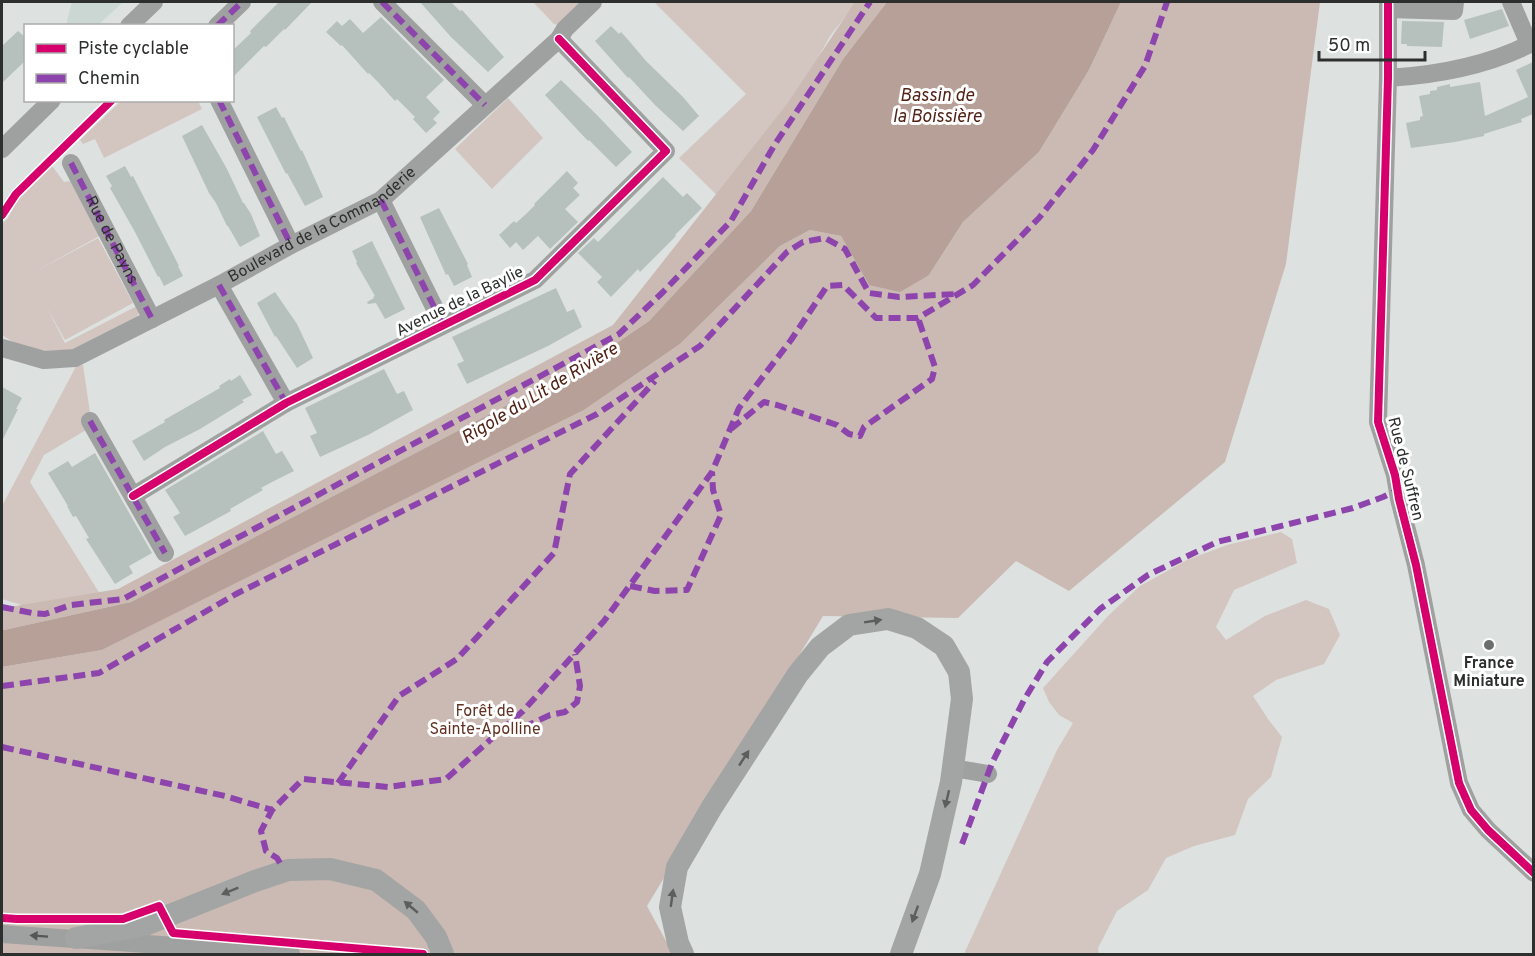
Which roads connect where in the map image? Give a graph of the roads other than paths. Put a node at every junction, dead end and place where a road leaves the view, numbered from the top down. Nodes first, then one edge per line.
1 (154, 2) edge
2 (242, 2) edge
3 (382, 2) edge
4 (593, 2) edge
5 (1455, 2) edge
6 (1511, 2) edge
7 (1388, 5) edge
8 (1413, 6) edge
9 (131, 24) edge
10 (219, 24) edge
11 (559, 39) junction
12 (1531, 43) edge
13 (1388, 78) junction
14 (50, 102) edge
15 (220, 102) edge
16 (485, 105) junction
17 (2, 149) edge
18 (71, 163) dead end
19 (381, 200) junction
20 (291, 245) junction
21 (219, 285) junction
22 (152, 319) junction
23 (443, 325) junction
24 (2, 348) edge
25 (286, 403) junction
26 (90, 421) dead end
27 (133, 496) junction
28 (165, 553) dead end
29 (953, 768) junction
30 (988, 774) dead end
31 (1533, 873) edge
32 (2, 934) edge
33 (76, 938) junction
34 (291, 954) edge
35 (443, 954) edge
36 (683, 954) edge
37 (901, 954) edge

1 - 9 street
2 - 10 street
3 - 16 street
4 - 11 street, Boulevard de la Commanderie
5 - 8 street
6 - 12 street
7 - 8 street
7 - 13 street, Rue de Suffren
11 - 16 street, Boulevard de la Commanderie
11 - 23 street, Avenue de la Baylie
12 - 13 street
13 - 31 street, Rue de Suffren
14 - 17 street
15 - 20 street
16 - 19 street, Boulevard de la Commanderie
18 - 22 street, Rue de Payns
19 - 20 street, Boulevard de la Commanderie
19 - 23 street
20 - 21 street, Boulevard de la Commanderie
21 - 22 street, Boulevard de la Commanderie
21 - 25 street
22 - 24 street, Boulevard de la Commanderie
23 - 25 street, Avenue de la Baylie
25 - 27 street, Avenue de la Baylie
26 - 27 street
27 - 28 street
29 - 30 street
36 -> 29 main road
29 -> 37 main road
33 -> 32 street
33 - 34 street
35 -> 33 main road

